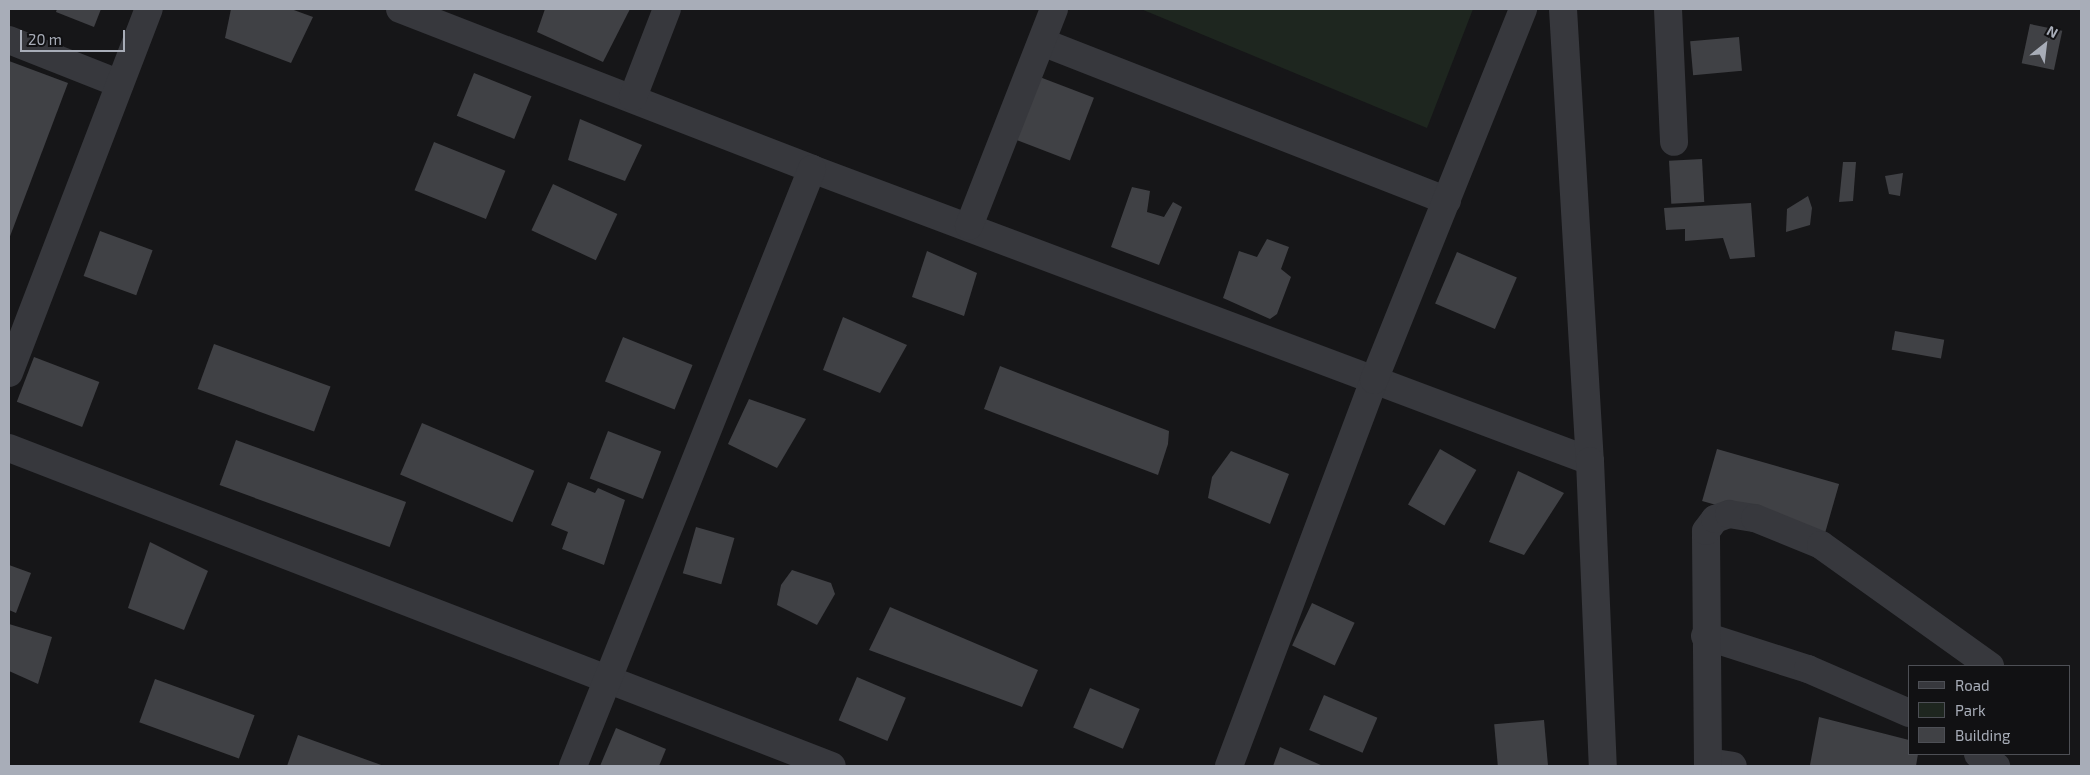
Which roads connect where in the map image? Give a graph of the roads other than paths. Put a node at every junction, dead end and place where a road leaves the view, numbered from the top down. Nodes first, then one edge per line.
1 (149, 9) edge
2 (400, 9) edge
3 (667, 9) edge
4 (1054, 9) edge
5 (1523, 9) edge
6 (1563, 9) edge
7 (1668, 9) edge
8 (9, 40) edge
9 (1042, 42) junction
10 (120, 84) junction
11 (634, 98) junction
12 (1674, 142) dead end
13 (812, 169) junction
14 (1447, 201) junction
15 (969, 226) junction
16 (9, 374) edge
17 (1374, 380) junction
18 (9, 448) edge
19 (1590, 460) junction
20 (1705, 636) junction
21 (1989, 665) edge
22 (607, 679) junction
23 (1908, 713) edge
24 (1980, 755) edge
25 (1716, 765) edge
26 (574, 766) edge
27 (832, 766) edge
28 (1229, 766) edge
29 (1603, 766) edge
30 (1996, 766) edge

1 - 10 street
2 - 11 street
3 - 11 street
4 - 9 street
5 - 14 street
6 - 19 street
7 - 12 street
8 - 10 street
9 - 14 street
9 - 15 street
10 - 16 street
11 - 13 street
13 - 15 street
13 - 22 street
14 - 17 street
15 - 17 street
17 - 19 street
17 - 28 street
18 - 22 street
19 - 29 street
20 - 21 street
20 - 23 street
20 - 25 street
22 - 26 street
22 - 27 street
24 - 30 street

